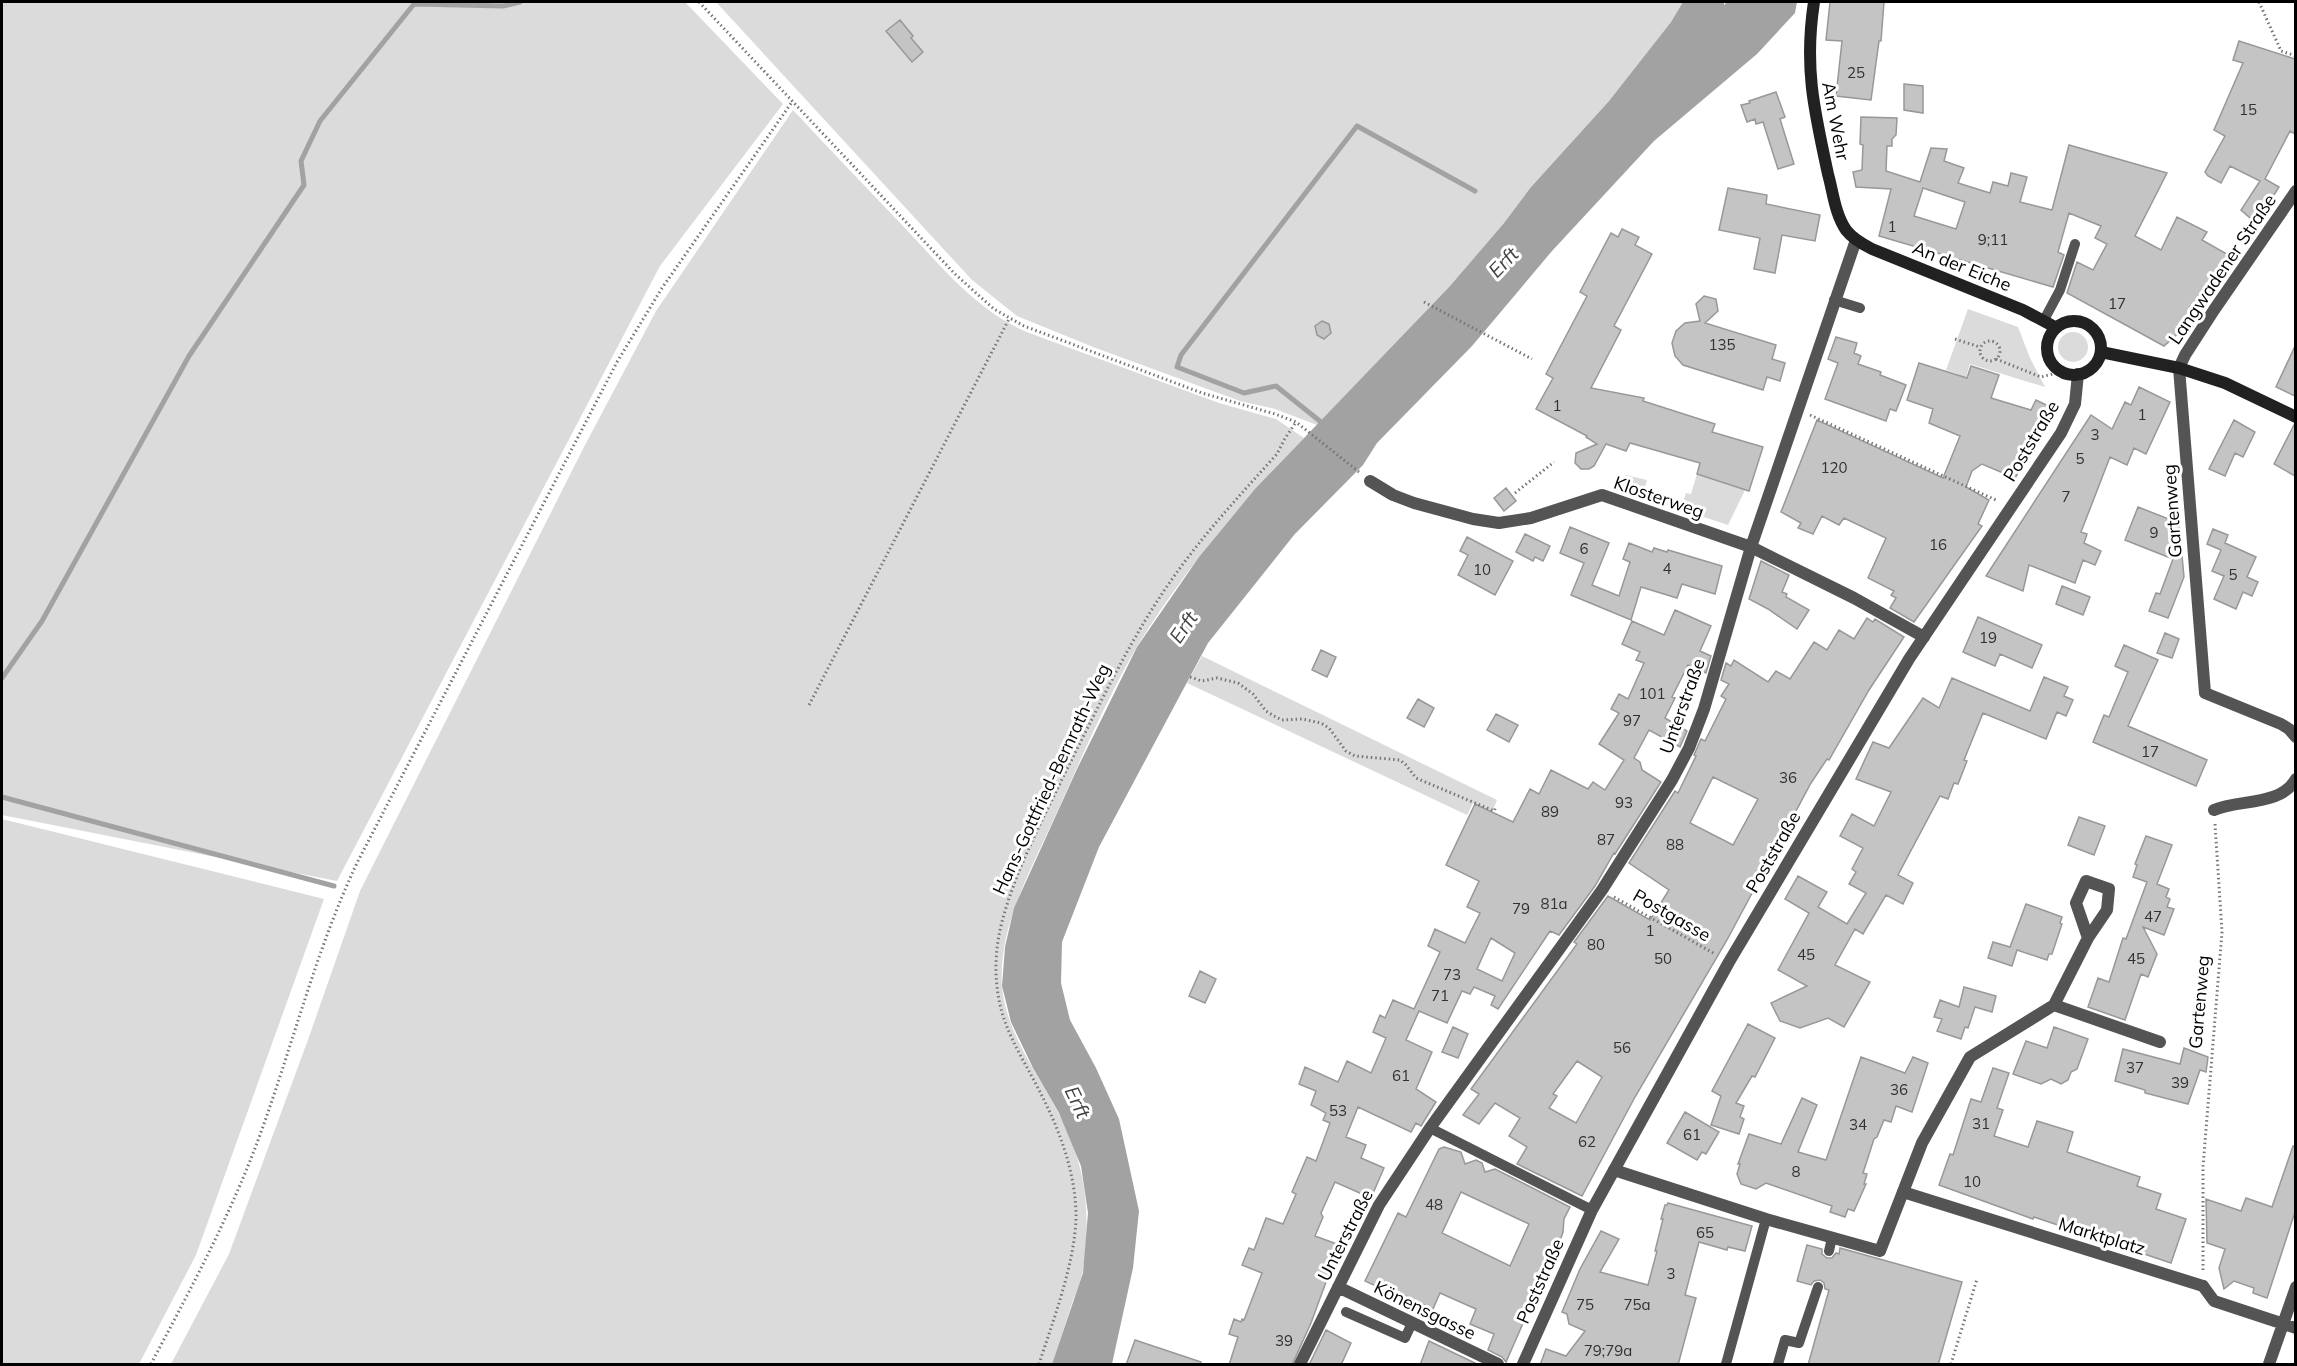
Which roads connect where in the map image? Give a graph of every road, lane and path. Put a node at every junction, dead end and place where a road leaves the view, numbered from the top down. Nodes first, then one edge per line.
1 (699, 2) edge
2 (1814, 2) edge
3 (2259, 2) edge
4 (2295, 56) edge
5 (792, 102) junction
6 (2295, 191) edge
7 (1856, 240) junction
8 (2075, 244) dead end
9 (1834, 300) junction
10 (1424, 302) dead end
11 (1860, 308) dead end
12 (1009, 319) junction
13 (2044, 320) junction
14 (2055, 327) junction
15 (1955, 339) dead end
16 (1980, 347) junction
17 (2101, 352) junction
18 (1532, 359) dead end
19 (1996, 359) junction
20 (2179, 368) junction
21 (2061, 372) junction
22 (2078, 374) junction
23 (1797, 410) junction
24 (2295, 417) edge
25 (1296, 422) junction
26 (1554, 462) dead end
27 (1370, 481) joint
28 (1515, 493) dead end
29 (2010, 509) junction
30 (1751, 548) junction
31 (1924, 637) junction
32 (1190, 677) dead end
33 (809, 705) dead end
34 (2295, 737) edge
35 (2295, 779) edge
36 (1496, 807) dead end
37 (2214, 810) joint
38 (1602, 890) junction
39 (2088, 938) dead end
40 (1729, 962) junction
41 (2054, 1005) junction
42 (2160, 1042) dead end
43 (1430, 1128) junction
44 (1614, 1170) junction
45 (1903, 1192) junction
46 (1592, 1210) junction
47 (1766, 1219) junction
48 (1832, 1238) junction
49 (1829, 1251) dead end
50 (1977, 1279) dead end
51 (2203, 1286) junction
52 (1338, 1287) junction
53 (1818, 1287) dead end
54 (2295, 1287) edge
55 (1346, 1312) dead end
56 (1412, 1323) junction
57 (2283, 1324) junction
58 (2295, 1328) edge
59 (151, 1365) edge
60 (1039, 1365) edge
61 (1300, 1365) edge
62 (1498, 1365) edge
63 (1523, 1365) edge
64 (1726, 1365) edge
65 (1778, 1365) edge
66 (1951, 1365) edge
67 (2269, 1365) edge

1 - 5 path
2 - 7 main road, Am Wehr
3 - 4 path
5 - 12 path
5 - 59 path
6 - 20 street, Langwadener Straße
7 - 9 street, Unterstraße
7 - 13 main road, An der Eiche
8 - 13 lane
9 - 11 lane
9 - 23 street, Unterstraße
10 - 18 path
12 - 25 path
12 - 33 path
13 - 14 main road, An der Eiche
14 - 17 main road
14 - 21 main road
15 - 16 path
16 - 19 path
16 - 19 path
17 - 20 main road
17 - 22 main road
19 - 21 path
20 - 24 main road
20 - 34 street, Gartenweg
21 - 22 main road
22 - 29 street, Poststraße
23 - 29 path
23 - 30 street, Unterstraße
25 - 27 path
25 - 60 path, Hans-Gottfried-Bernrath-Weg
26 - 28 path
27 - 30 street, Klosterweg
29 - 31 street, Poststraße
30 - 31 street, Klosterweg
30 - 38 street, Unterstraße
31 - 40 street, Poststraße
32 - 36 path
35 - 37 street
37 - 51 path, Gartenweg
38 - 40 path, Postgasse
38 - 43 street, Unterstraße
39 - 41 street
40 - 44 street, Poststraße
41 - 42 street
41 - 45 street
43 - 46 lane
43 - 52 street, Unterstraße
44 - 46 street, Poststraße
44 - 47 street
45 - 48 street
45 - 51 street, Marktplatz
46 - 63 street, Poststraße
47 - 48 street
47 - 64 lane
48 - 49 lane
50 - 66 path
51 - 57 street, Marktplatz
52 - 56 street, Könensgasse
52 - 61 street, Unterstraße
53 - 65 lane
54 - 57 street
55 - 56 lane
56 - 62 street, Könensgasse
57 - 58 street, Marktplatz
57 - 67 street

